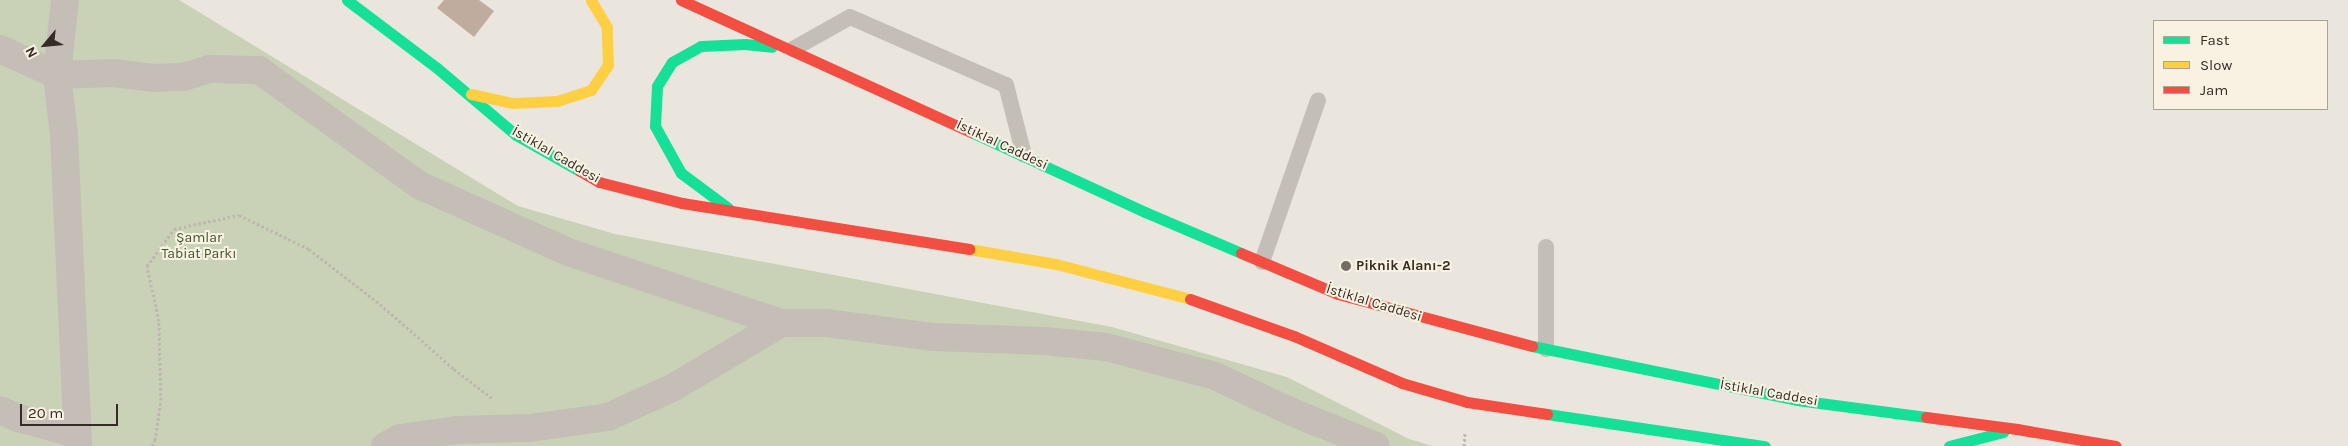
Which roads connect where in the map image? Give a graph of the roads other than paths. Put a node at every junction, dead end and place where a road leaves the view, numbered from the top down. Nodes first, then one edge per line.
1 (65, 0) edge
2 (347, 0) edge
3 (591, 0) edge
4 (682, 0) edge
5 (719, 7) edge
6 (0, 49) edge
7 (793, 49) junction
8 (57, 75) junction
9 (467, 94) junction
10 (1318, 100) dead end
11 (1024, 155) junction
12 (729, 209) junction
13 (1546, 247) dead end
14 (1262, 262) junction
15 (782, 324) junction
16 (1546, 349) junction
17 (0, 410) edge
18 (2017, 429) junction
19 (77, 440) edge
20 (385, 446) edge
21 (1376, 446) edge
22 (1765, 446) edge
23 (1949, 446) edge
24 (2116, 446) edge

1 - 8 street
2 - 9 main road, İstiklal Caddesi
3 - 9 main road
4 - 5 main road, İstiklal Caddesi
5 - 7 main road, İstiklal Caddesi
6 - 8 street
7 - 11 main road, İstiklal Caddesi
7 - 11 lane
7 - 12 main road
8 - 15 street
8 - 19 street
9 - 12 main road, İstiklal Caddesi
10 - 14 lane
11 - 14 main road, İstiklal Caddesi
12 - 22 main road, İstiklal Caddesi
13 - 16 lane
14 - 16 main road, İstiklal Caddesi
15 - 20 street
15 - 21 street
16 - 18 main road, İstiklal Caddesi
17 - 19 street
18 - 23 main road
18 - 24 main road, İstiklal Caddesi

